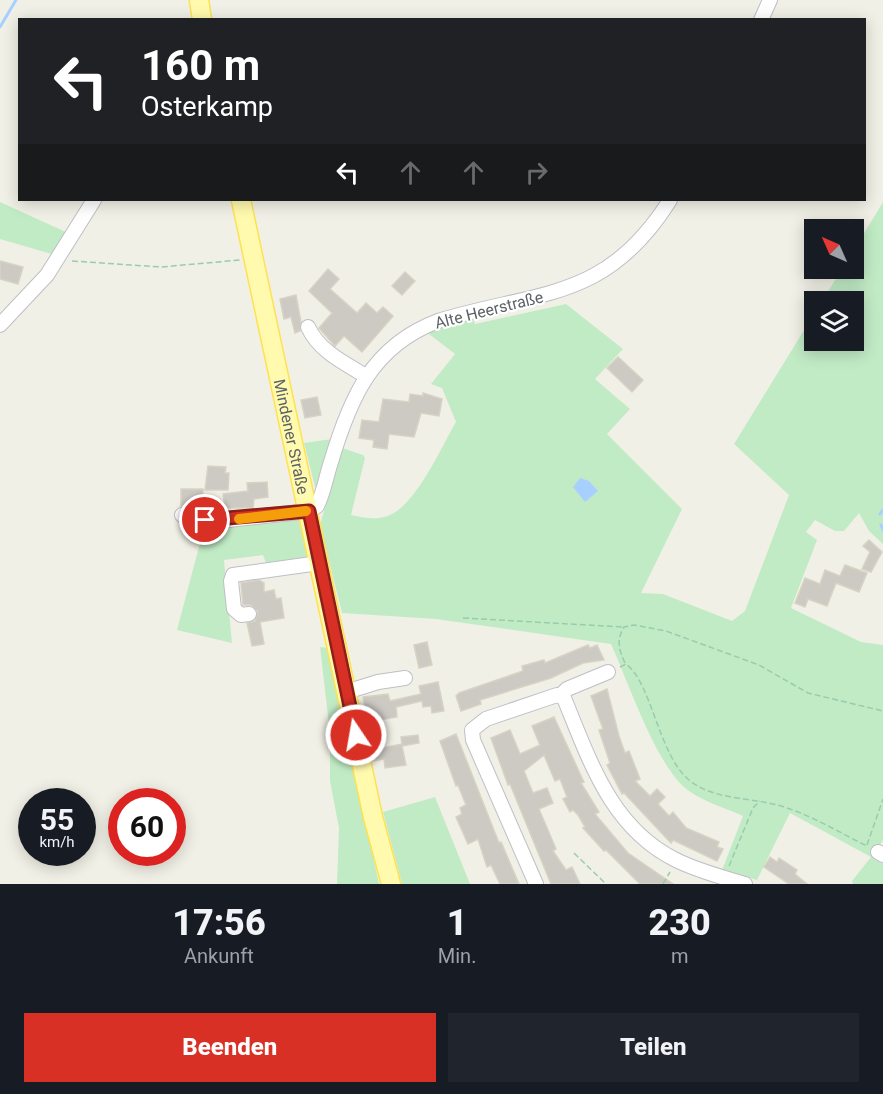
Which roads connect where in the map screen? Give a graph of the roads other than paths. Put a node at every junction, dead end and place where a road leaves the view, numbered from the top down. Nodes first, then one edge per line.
1 (199, 0) edge
2 (770, 0) edge
3 (202, 18) edge
4 (761, 18) edge
5 (93, 201) edge
6 (241, 201) edge
7 (669, 201) edge
8 (0, 325) edge
9 (308, 327) dead end
10 (366, 376) junction
11 (309, 511) junction
12 (182, 516) dead end
13 (319, 563) junction
14 (249, 614) dead end
15 (608, 672) road end
16 (405, 678) dead end
17 (346, 692) junction
18 (561, 695) junction
19 (391, 884) edge
20 (536, 884) edge
21 (745, 884) edge

1 - 3 main road
2 - 4 street
5 - 8 street
6 - 11 main road, Mindener Straße
7 - 10 street, Alte Heerstraße
9 - 10 street
10 - 11 street, Alte Heerstraße
11 - 12 street
11 - 13 main road, Mindener Straße
13 - 14 street
13 - 17 main road, Mindener Straße
15 - 18 street
16 - 17 street
17 - 19 main road, Mindener Straße
18 - 20 street
18 - 21 street

